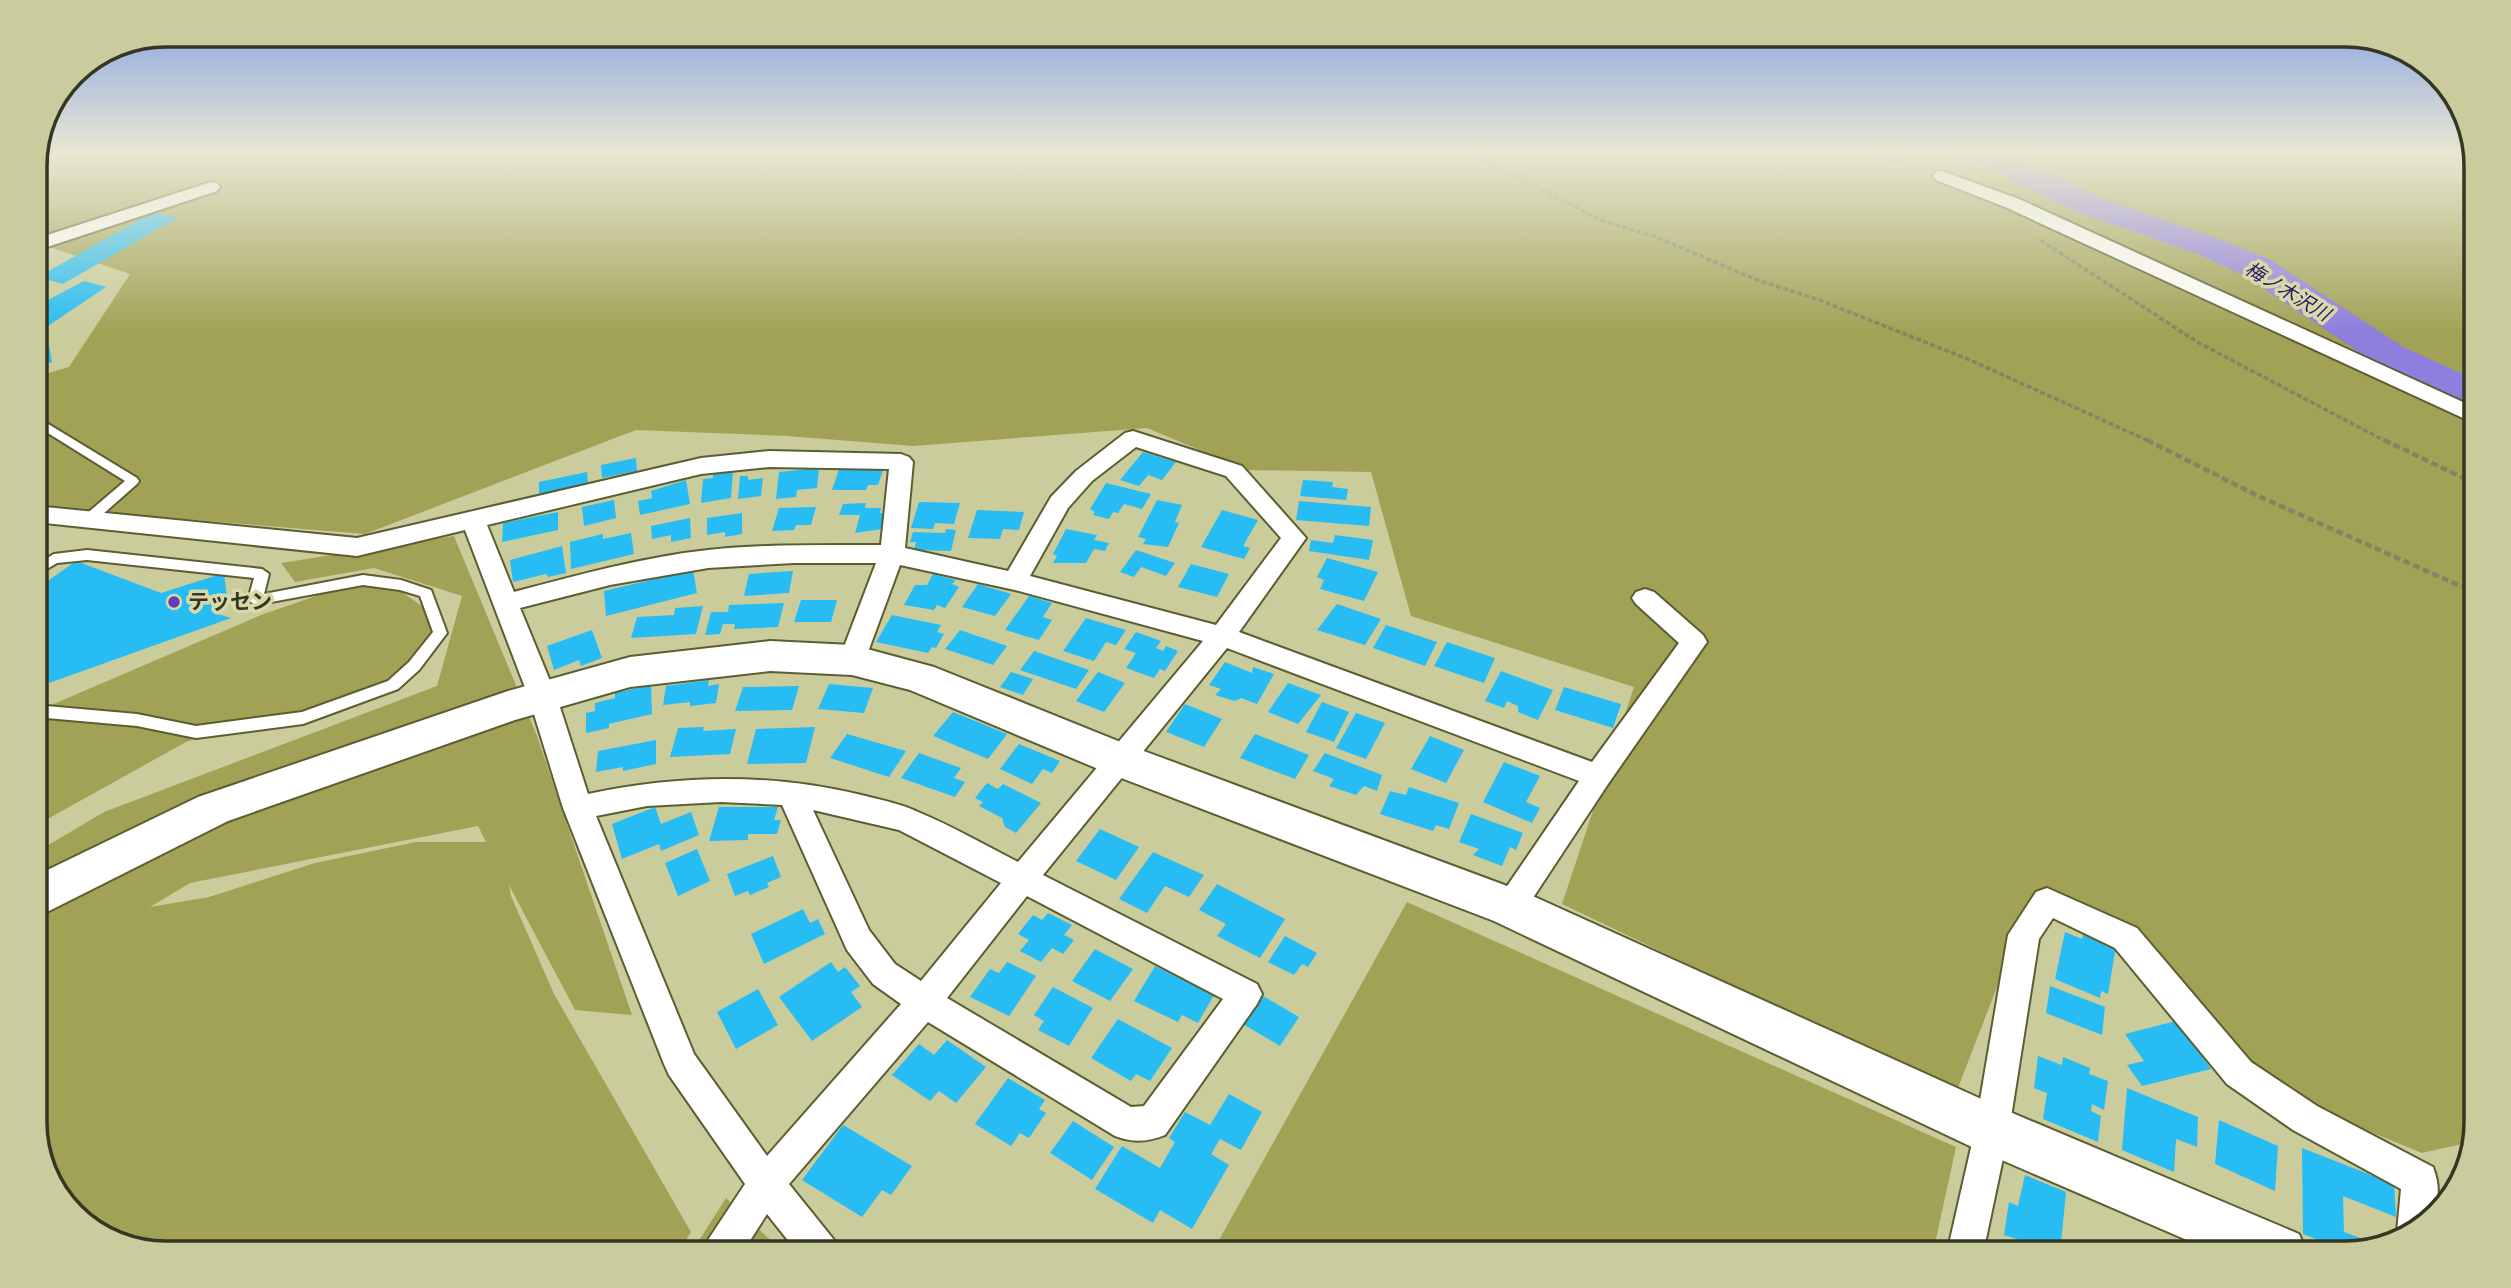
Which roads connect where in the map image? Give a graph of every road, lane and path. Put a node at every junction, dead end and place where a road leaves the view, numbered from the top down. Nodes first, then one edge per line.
1 (135, 212) edge
2 (1585, 212) edge
3 (2031, 212) edge
4 (2032, 235) dead end
5 (48, 241) edge
6 (2463, 411) edge
7 (48, 428) edge
8 (2463, 478) edge
9 (48, 515) edge
10 (89, 519) junction
11 (473, 520) junction
12 (892, 554) junction
13 (48, 563) edge
14 (1015, 581) junction
15 (2463, 587) edge
16 (1645, 598) dead end
17 (505, 603) junction
18 (1222, 636) junction
19 (852, 660) junction
20 (543, 698) junction
21 (48, 712) edge
22 (1118, 760) junction
23 (1598, 776) junction
24 (791, 794) junction
25 (578, 808) junction
26 (1022, 879) junction
27 (48, 892) edge
28 (1510, 907) junction
29 (923, 1002) junction
30 (1992, 1130) junction
31 (766, 1184) junction
32 (2416, 1216) edge
33 (2216, 1239) edge
34 (729, 1241) edge
35 (811, 1241) edge
36 (1968, 1241) edge

1 - 5 street
2 - 15 path
3 - 6 street
4 - 8 path
7 - 10 lane
9 - 10 street
10 - 11 street
11 - 12 street
11 - 17 street
12 - 14 street
12 - 17 street
12 - 19 street
13 - 21 lane
14 - 18 street
14 - 18 street
16 - 23 street
17 - 20 street
18 - 22 street
18 - 23 street
19 - 20 street
19 - 22 street
20 - 25 street
20 - 27 street
22 - 26 street
22 - 28 street
23 - 28 street
24 - 25 street
24 - 26 street
24 - 29 street
25 - 31 street
26 - 29 street
26 - 29 street
28 - 30 street
29 - 31 street
30 - 32 street
30 - 33 street
30 - 36 street
31 - 34 street
31 - 35 street

